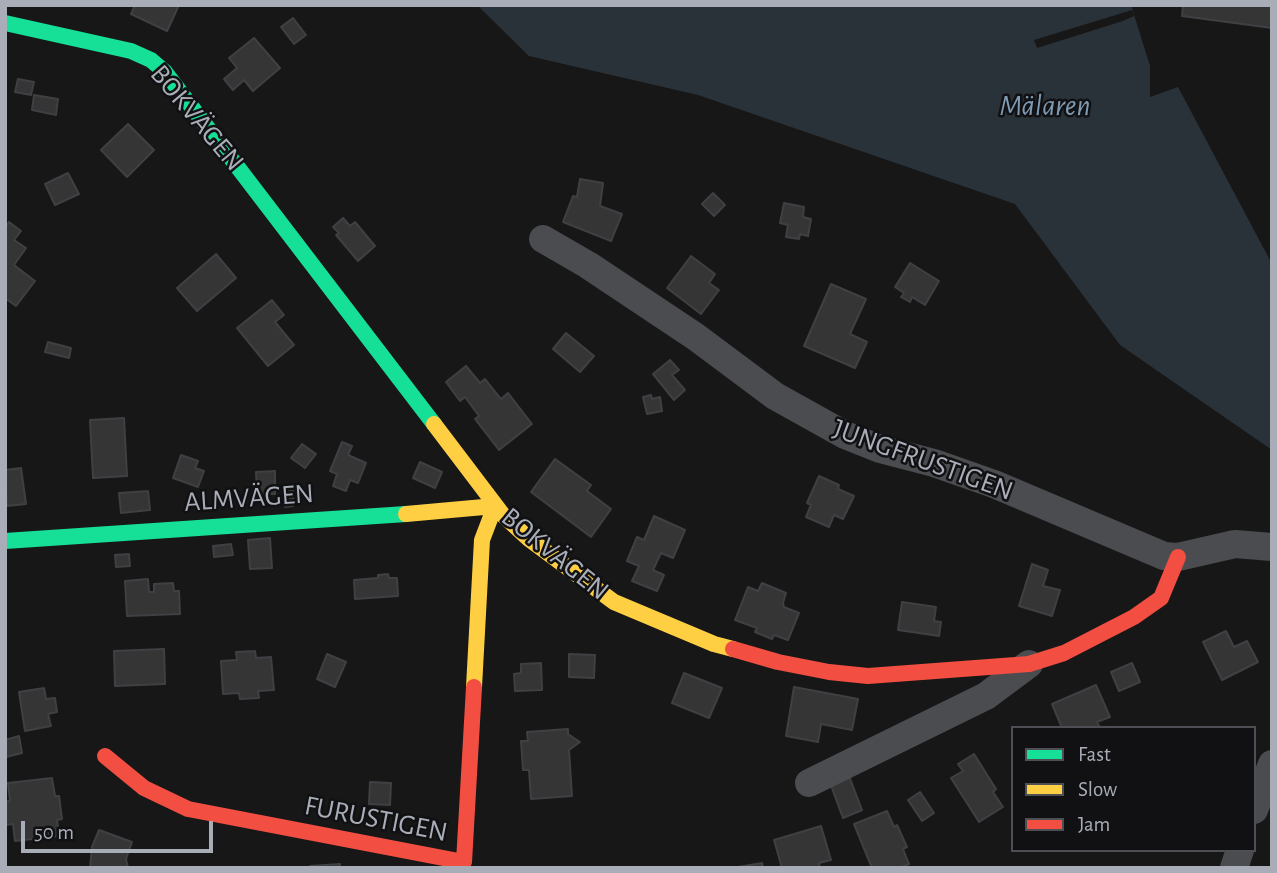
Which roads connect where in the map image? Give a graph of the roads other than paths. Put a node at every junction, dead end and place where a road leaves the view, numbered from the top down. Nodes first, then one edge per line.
1 (5, 23) edge
2 (543, 239) dead end
3 (495, 506) junction
4 (5, 541) edge
5 (1272, 547) edge
6 (1178, 557) junction
7 (1029, 664) junction
8 (105, 756) dead end
9 (1272, 764) edge
10 (809, 783) dead end
11 (1256, 805) edge

1 - 3 street, BOKVÄGEN
2 - 6 street, JUNGFRUSTIGEN
3 - 4 street, ALMVÄGEN
3 - 7 street, BOKVÄGEN
3 - 8 street, FURUSTIGEN
5 - 6 street
6 - 7 street, BOKVÄGEN
7 - 10 street
9 - 11 street

